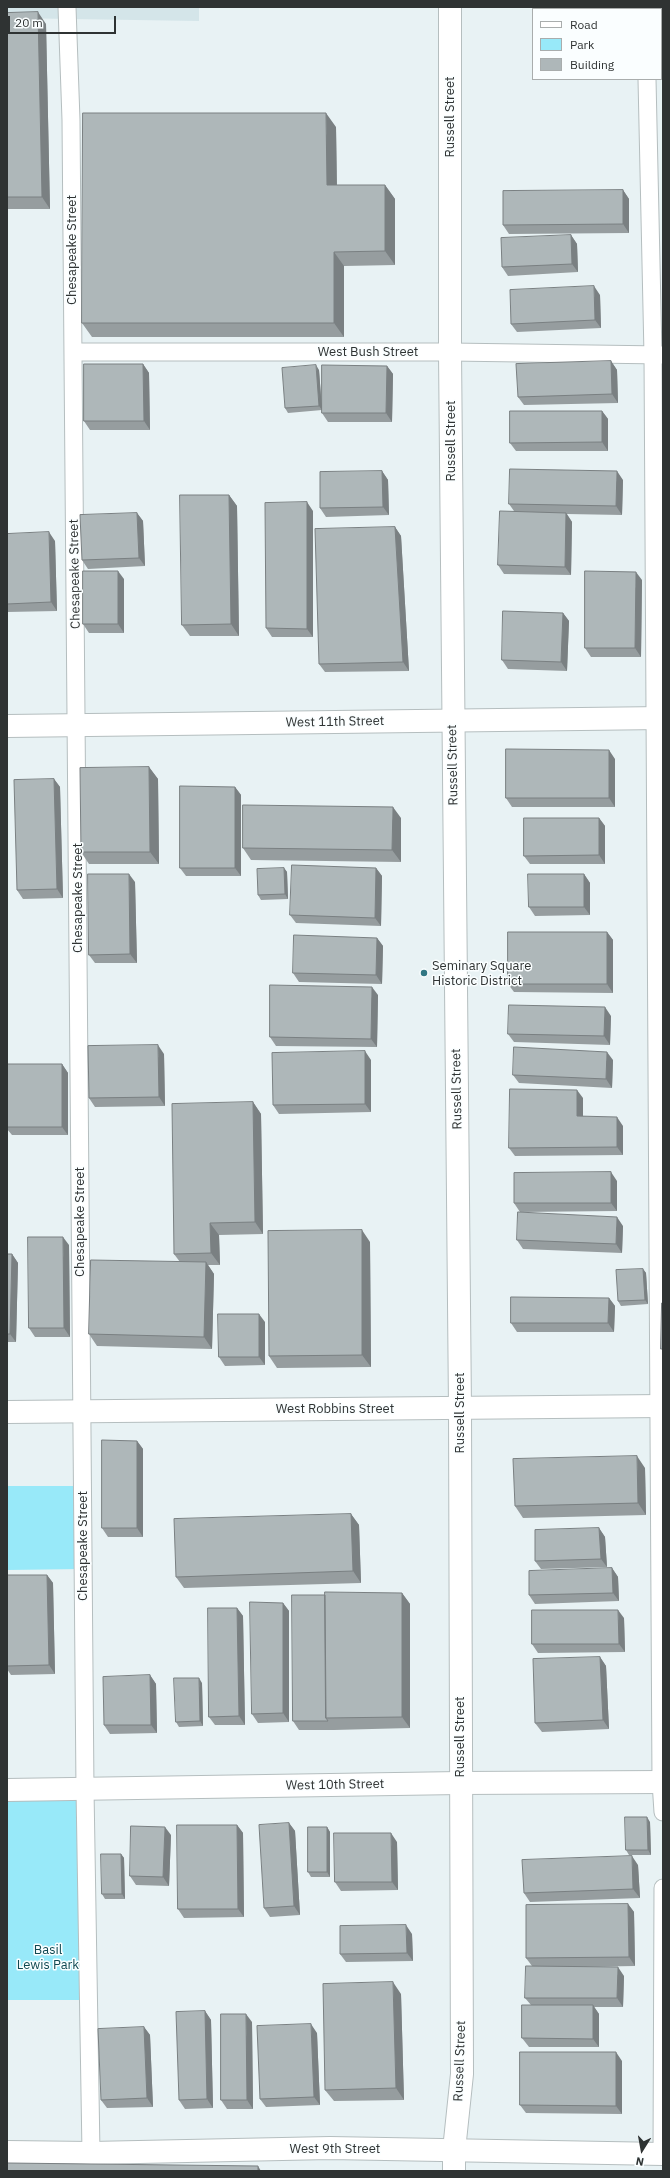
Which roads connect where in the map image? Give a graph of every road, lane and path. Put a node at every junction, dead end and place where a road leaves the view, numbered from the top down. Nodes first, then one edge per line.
1 (67, 7) edge
2 (450, 7) edge
3 (647, 80) edge
4 (73, 352) junction
5 (450, 352) junction
6 (658, 355) edge
7 (658, 717) edge
8 (453, 721) junction
9 (7, 726) edge
10 (76, 726) junction
11 (661, 1406) edge
12 (460, 1409) junction
13 (82, 1410) junction
14 (7, 1412) edge
15 (662, 1782) edge
16 (460, 1783) junction
17 (84, 1789) junction
18 (7, 1790) edge
19 (663, 1812) edge
20 (663, 1888) edge
21 (7, 2152) edge
22 (90, 2153) junction
23 (662, 2154) edge
24 (454, 2161) edge

1 - 4 lane, Chesapeake Street
2 - 5 street, Russell Street
3 - 6 lane
4 - 5 lane, West Bush Street
4 - 10 lane, Chesapeake Street
5 - 6 lane, West Bush Street
5 - 8 street, Russell Street
6 - 7 lane
7 - 8 street, West 11th Street
7 - 11 lane
8 - 10 street, West 11th Street
8 - 12 street, Russell Street
9 - 10 street, West 11th Street
10 - 13 lane, Chesapeake Street
11 - 12 street, West Robbins Street
11 - 15 lane
12 - 13 street, West Robbins Street
12 - 16 street, Russell Street
13 - 14 street, West Robbins Street
13 - 17 lane, Chesapeake Street
15 - 16 street, West 10th Street
15 - 19 lane
16 - 17 street, West 10th Street
16 - 24 street, Russell Street
17 - 18 street, West 10th Street
17 - 22 lane, Chesapeake Street
20 - 23 lane
21 - 22 street, West 9th Street
22 - 24 street, West 9th Street
23 - 24 street, West 9th Street

